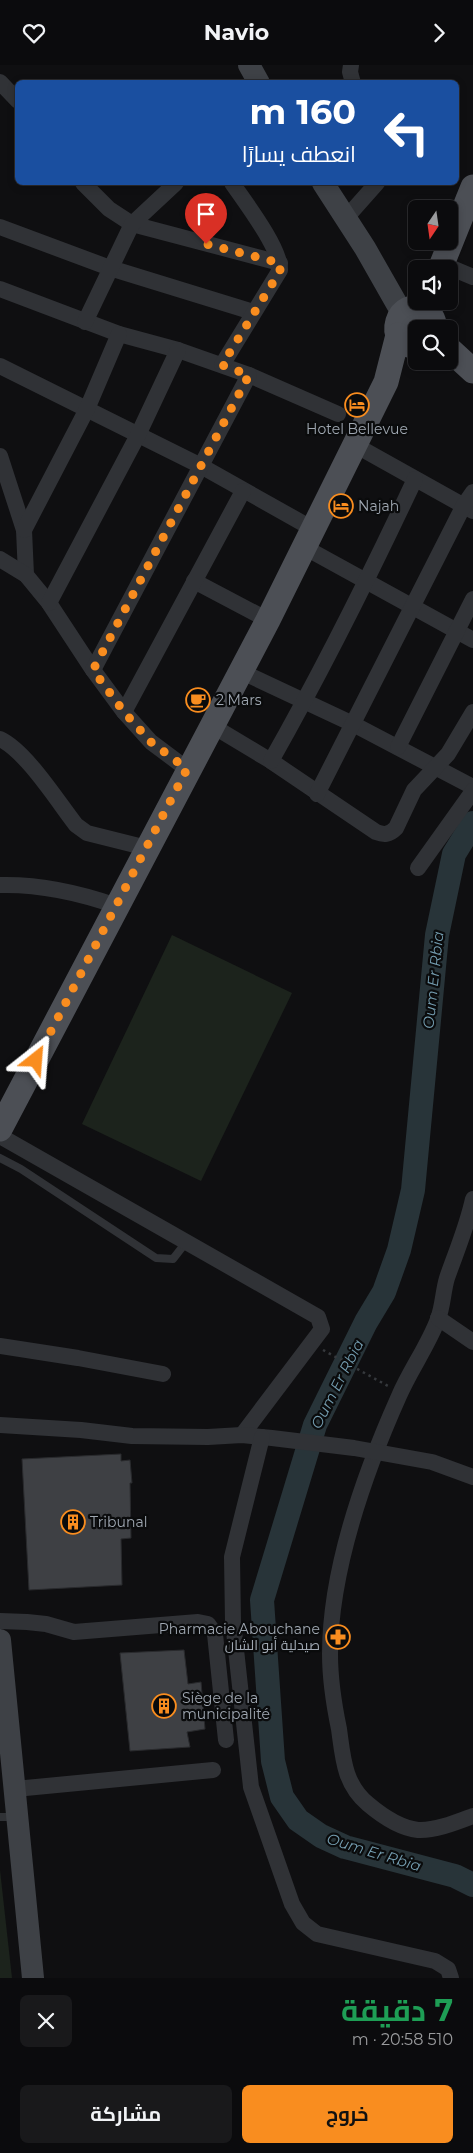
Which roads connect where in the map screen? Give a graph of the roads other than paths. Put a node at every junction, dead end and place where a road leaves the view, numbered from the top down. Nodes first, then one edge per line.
1 (249, 65) edge
2 (351, 65) edge
3 (257, 80) edge
4 (352, 80) edge
5 (0, 82) edge
6 (15, 98) edge
7 (85, 185) edge
8 (174, 185) edge
9 (233, 185) edge
10 (324, 185) edge
11 (375, 185) edge
12 (473, 187) edge
13 (346, 218) junction
14 (132, 224) junction
15 (0, 227) edge
16 (444, 260) edge
17 (280, 263) junction
18 (110, 268) junction
19 (458, 272) edge
20 (473, 277) edge
21 (0, 289) edge
22 (253, 312) junction
23 (434, 316) edge
24 (412, 320) edge
25 (85, 322) junction
26 (408, 323) edge
27 (408, 327) edge
28 (119, 334) junction
29 (178, 350) junction
30 (458, 357) edge
31 (222, 365) junction
32 (0, 366) edge
33 (473, 371) edge
34 (249, 375) junction
35 (87, 409) junction
36 (338, 414) dead end
37 (138, 435) junction
38 (355, 445) junction
39 (0, 459) edge
40 (201, 466) junction
41 (415, 479) junction
42 (243, 491) junction
43 (470, 503) edge
44 (24, 530) junction
45 (308, 538) junction
46 (0, 559) edge
47 (26, 575) junction
48 (194, 581) junction
49 (367, 582) junction
50 (473, 599) edge
51 (49, 603) junction
52 (414, 606) junction
53 (268, 620) junction
54 (458, 632) junction
55 (473, 640) edge
56 (93, 670) junction
57 (240, 671) junction
58 (305, 703) junction
59 (124, 712) junction
60 (473, 712) edge
61 (353, 724) junction
62 (211, 725) junction
63 (0, 739) edge
64 (398, 747) junction
65 (271, 761) junction
66 (436, 767) junction
67 (187, 769) junction
68 (473, 789) edge
69 (317, 794) junction
70 (147, 848) junction
71 (418, 868) dead end
72 (0, 885) edge
73 (117, 906) junction
74 (0, 1129) edge
75 (0, 1136) edge
76 (0, 1158) edge
77 (473, 1199) edge
78 (187, 1241) junction
79 (438, 1318) junction
80 (470, 1335) edge
81 (0, 1345) edge
82 (163, 1374) dead end
83 (0, 1425) edge
84 (242, 1435) junction
85 (267, 1437) junction
86 (375, 1452) junction
87 (473, 1477) edge
88 (0, 1621) edge
89 (0, 1643) edge
90 (226, 1740) dead end
91 (213, 1770) dead end
92 (15, 1789) junction
93 (473, 1816) edge
94 (9, 1817) edge
95 (33, 1978) edge
96 (451, 1978) edge

1 - 3 street
2 - 4 street
5 - 6 street
7 - 14 street
8 - 14 street
9 - 17 street
10 - 13 street
11 - 13 street
12 - 16 main road
13 - 26 street
14 - 17 street
14 - 18 street
15 - 18 street
17 - 22 street
18 - 22 street
18 - 25 street
19 - 20 street
21 - 25 street
22 - 31 street
23 - 24 main road
25 - 28 street
27 - 38 main road
28 - 29 street
28 - 35 street
29 - 31 street
29 - 37 street
30 - 33 main road
31 - 34 street
32 - 35 street
34 - 36 street
34 - 40 street
35 - 37 street
35 - 44 street
37 - 40 street
37 - 51 street
38 - 41 street
38 - 45 main road
39 - 44 street
40 - 42 street
40 - 56 street
41 - 43 street
41 - 49 street
42 - 45 street
42 - 48 street
43 - 52 street
44 - 47 street
45 - 49 street
45 - 53 main road
46 - 47 street
47 - 51 street
48 - 53 street
48 - 59 street
49 - 52 street
49 - 58 street
50 - 54 street
51 - 56 street
52 - 54 street
52 - 61 street
53 - 57 main road
54 - 55 street
54 - 64 street
56 - 59 street
57 - 58 street
57 - 62 main road
58 - 61 street
58 - 65 street
59 - 67 street
60 - 66 street
61 - 64 street
61 - 69 street
62 - 65 street
62 - 67 main road
63 - 70 street
64 - 66 street
65 - 69 street
66 - 68 street
66 - 69 street
67 - 70 main road
68 - 71 street
70 - 73 main road
72 - 73 street
73 - 74 main road
75 - 78 street
76 - 78 lane
77 - 79 street
78 - 84 street
79 - 80 street
79 - 86 street
81 - 82 street
83 - 84 street
84 - 85 street
85 - 86 street
85 - 96 street
86 - 87 street
86 - 93 street
88 - 90 street
89 - 92 street
91 - 92 street
92 - 94 street
94 - 95 street

